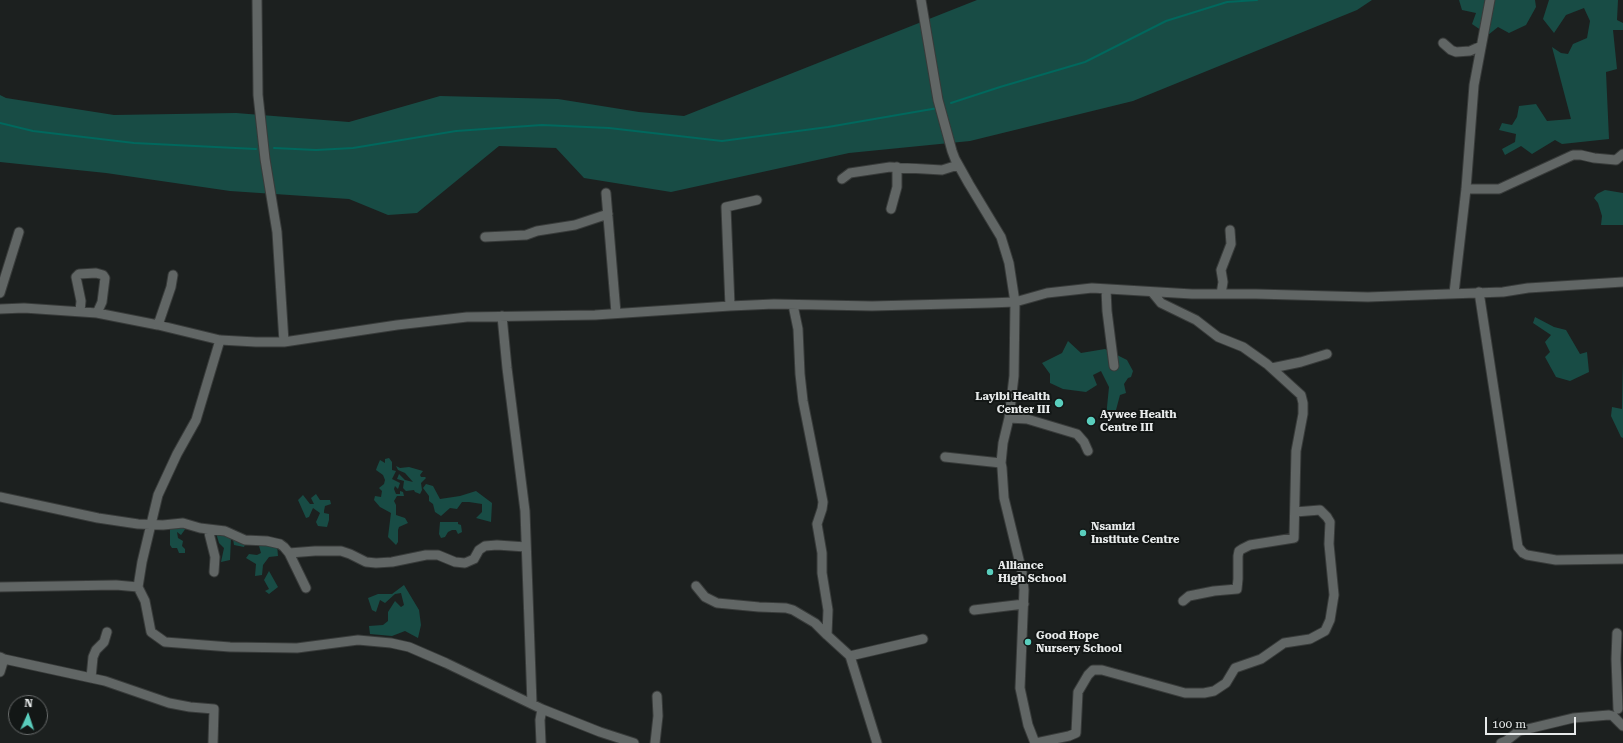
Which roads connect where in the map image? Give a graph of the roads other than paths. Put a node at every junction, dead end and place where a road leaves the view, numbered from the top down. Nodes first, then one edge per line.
1 (256, 0) edge
2 (921, 0) edge
3 (1490, 0) edge
4 (1443, 43) dead end
5 (1480, 46) junction
6 (1623, 154) edge
7 (958, 165) junction
8 (897, 168) junction
9 (842, 179) dead end
10 (1466, 189) junction
11 (606, 193) dead end
12 (757, 200) dead end
13 (891, 209) dead end
14 (608, 214) junction
15 (1230, 230) dead end
16 (19, 232) dead end
17 (485, 237) dead end
18 (173, 275) dead end
19 (1623, 282) edge
20 (1106, 289) junction
21 (1152, 292) junction
22 (1480, 292) junction
23 (0, 293) edge
24 (1454, 293) junction
25 (1221, 294) junction
26 (1015, 302) junction
27 (793, 305) junction
28 (730, 306) junction
29 (0, 309) edge
30 (80, 311) junction
31 (97, 313) junction
32 (616, 313) junction
33 (502, 316) junction
34 (158, 325) junction
35 (220, 340) junction
36 (284, 342) junction
37 (1327, 354) dead end
38 (1114, 366) dead end
39 (1272, 368) junction
40 (1009, 418) junction
41 (1088, 451) dead end
42 (945, 457) dead end
43 (1001, 463) junction
44 (0, 497) edge
45 (1295, 512) junction
46 (150, 526) junction
47 (208, 529) junction
48 (526, 547) junction
49 (289, 553) junction
50 (1623, 559) edge
51 (214, 572) dead end
52 (696, 586) dead end
53 (0, 587) edge
54 (138, 587) junction
55 (306, 588) dead end
56 (1184, 602) dead end
57 (1024, 604) junction
58 (974, 610) dead end
59 (107, 632) dead end
60 (1617, 633) dead end
61 (827, 634) junction
62 (923, 639) dead end
63 (850, 656) junction
64 (2, 658) edge
65 (0, 672) edge
66 (91, 678) junction
67 (657, 696) dead end
68 (532, 704) junction
69 (542, 709) junction
70 (1618, 709) dead end
71 (1623, 726) edge
72 (213, 743) edge
73 (541, 743) edge
74 (634, 743) edge
75 (655, 743) edge
76 (877, 743) edge
77 (1035, 743) edge
78 (1501, 743) edge

1 - 36 street
2 - 7 street
3 - 5 street
4 - 5 street
5 - 10 street
6 - 10 street
7 - 8 street
7 - 26 street
8 - 9 street
8 - 13 street
10 - 24 street
11 - 14 street
12 - 28 street
14 - 17 street
14 - 32 street
15 - 25 street
16 - 23 street
18 - 34 street
19 - 22 street
20 - 21 street
20 - 26 street
20 - 38 street
21 - 25 street
21 - 39 street
22 - 24 street
22 - 50 street
24 - 25 street
26 - 27 street
26 - 40 street
27 - 28 street
27 - 61 street
28 - 32 street
29 - 30 street
30 - 31 street
30 - 31 street
31 - 34 street
32 - 33 street
33 - 36 street
33 - 48 street
34 - 35 street
35 - 36 street
35 - 46 street
37 - 39 street
39 - 45 street
40 - 41 street
40 - 43 street
42 - 43 street
43 - 57 street
44 - 46 street
45 - 56 street
45 - 77 street
46 - 47 street
46 - 54 street
47 - 49 street
47 - 51 street
48 - 49 street
48 - 68 street
49 - 55 street
52 - 61 street
53 - 54 street
54 - 68 street
57 - 58 street
57 - 77 street
59 - 66 street
60 - 70 street
61 - 63 street
62 - 63 street
63 - 76 street
64 - 65 street
64 - 66 street
66 - 72 street
67 - 75 street
68 - 69 street
69 - 73 street
69 - 74 street
71 - 78 street

